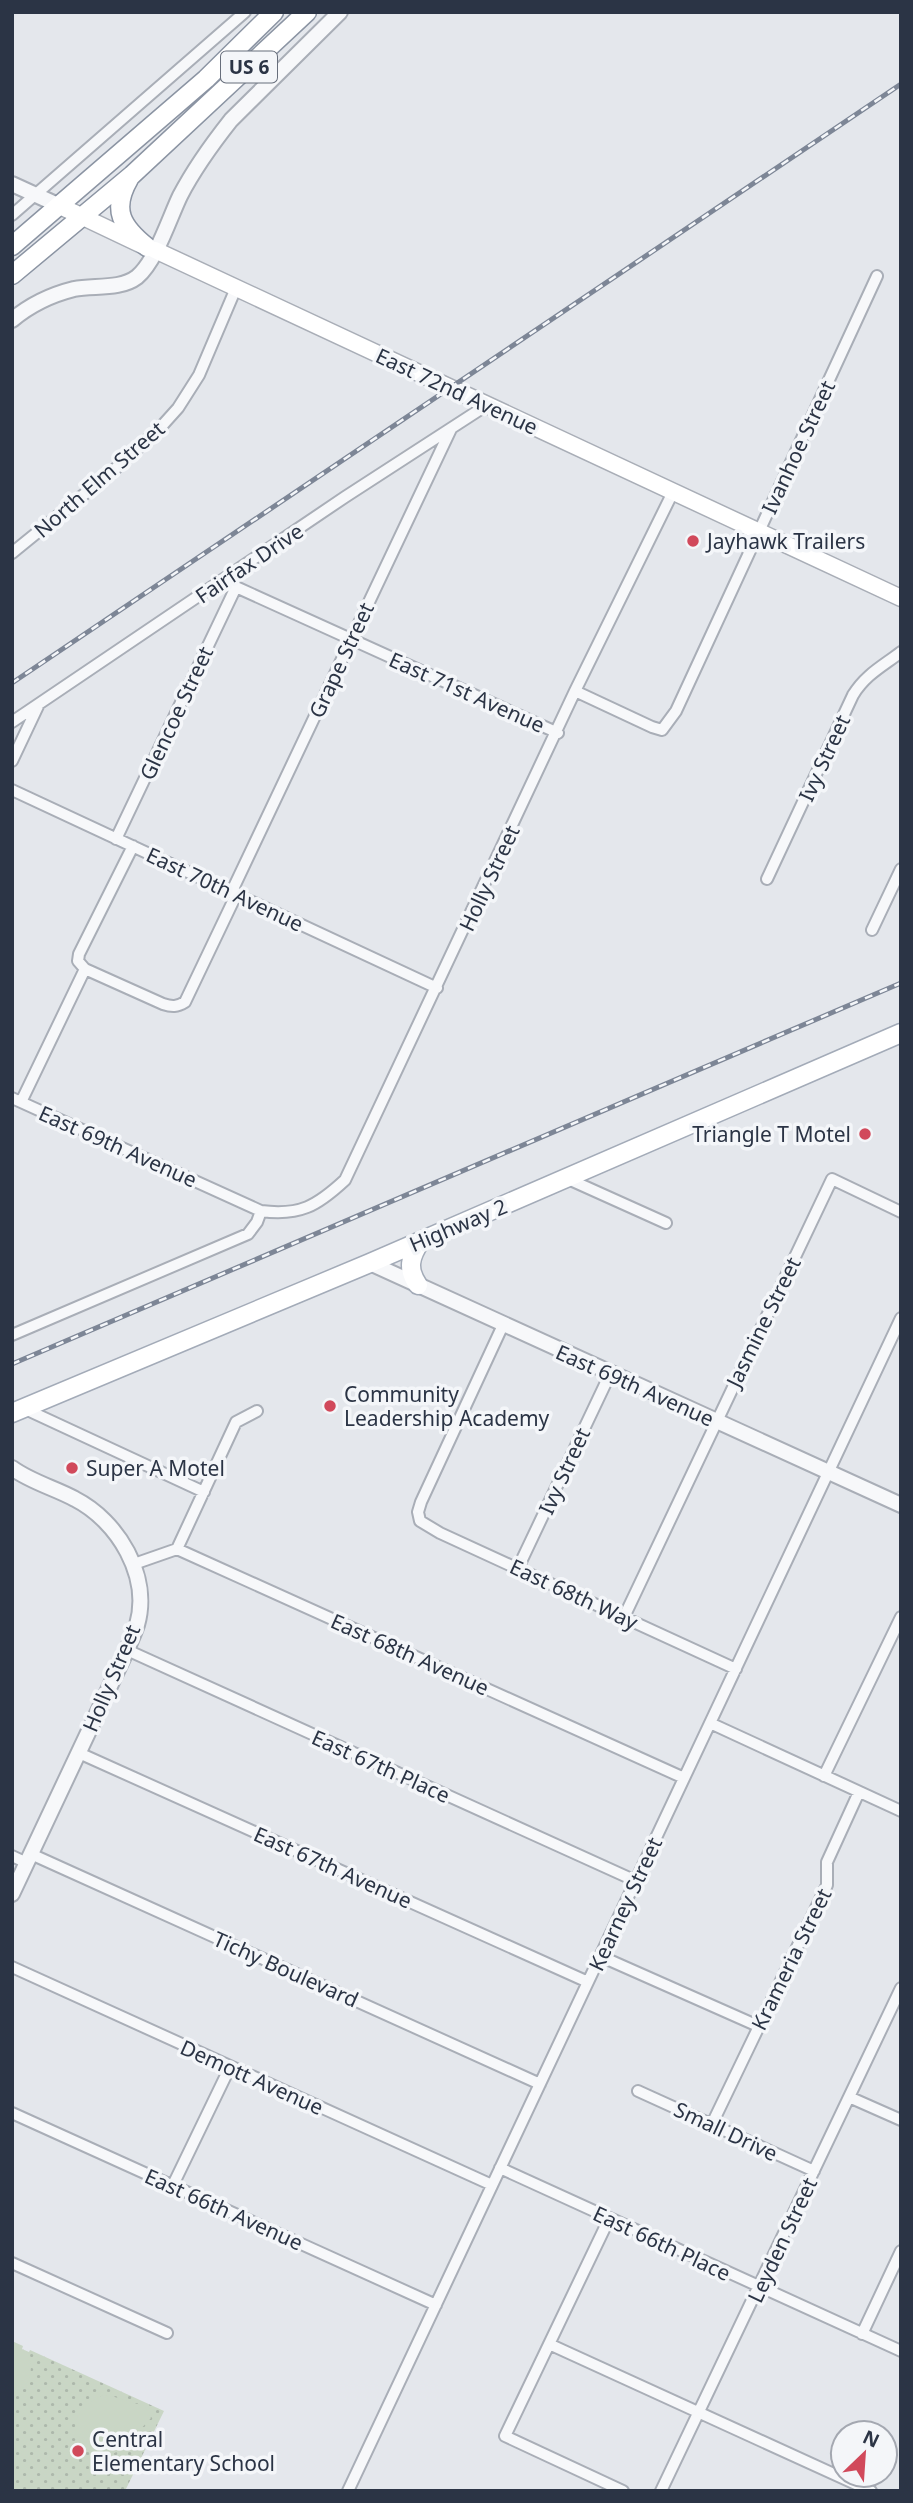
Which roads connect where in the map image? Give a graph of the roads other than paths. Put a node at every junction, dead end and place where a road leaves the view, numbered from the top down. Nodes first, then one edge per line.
1 (245, 12) edge
2 (274, 12) edge
3 (307, 12) edge
4 (340, 12) edge
5 (132, 174) junction
6 (12, 184) edge
7 (36, 195) junction
8 (60, 206) junction
9 (12, 215) edge
10 (83, 217) junction
11 (12, 246) edge
12 (151, 249) junction
13 (12, 275) edge
14 (877, 276) dead end
15 (236, 288) junction
16 (12, 320) edge
17 (487, 405) junction
18 (451, 429) junction
19 (673, 492) junction
20 (759, 532) junction
21 (12, 553) edge
22 (225, 579) junction
23 (236, 587) junction
24 (901, 598) edge
25 (351, 640) junction
26 (901, 652) edge
27 (575, 691) junction
28 (38, 706) junction
29 (12, 722) edge
30 (558, 733) junction
31 (12, 761) edge
32 (12, 790) edge
33 (116, 839) junction
34 (133, 846) junction
35 (901, 869) edge
36 (767, 879) dead end
37 (234, 892) junction
38 (872, 930) dead end
39 (85, 969) junction
40 (437, 988) junction
41 (901, 1033) edge
42 (17, 1100) edge
43 (566, 1178) junction
44 (261, 1211) junction
45 (901, 1212) edge
46 (666, 1223) dead end
47 (420, 1242) junction
48 (370, 1263) junction
49 (418, 1285) junction
50 (901, 1318) edge
51 (503, 1325) junction
52 (12, 1335) edge
53 (610, 1374) junction
54 (18, 1411) edge
55 (257, 1411) dead end
56 (715, 1422) junction
57 (12, 1468) edge
58 (828, 1472) junction
59 (204, 1492) junction
60 (901, 1505) edge
61 (177, 1549) junction
62 (134, 1564) junction
63 (518, 1568) junction
64 (624, 1617) junction
65 (901, 1617) edge
66 (127, 1650) junction
67 (736, 1669) junction
68 (710, 1723) junction
69 (79, 1753) junction
70 (824, 1776) junction
71 (684, 1778) junction
72 (859, 1792) junction
73 (901, 1811) edge
74 (12, 1856) edge
75 (29, 1858) junction
76 (636, 1881) junction
77 (12, 1894) edge
78 (600, 1956) junction
79 (12, 1967) edge
80 (588, 1982) junction
81 (901, 1988) edge
82 (758, 2026) junction
83 (230, 2067) junction
84 (540, 2084) junction
85 (638, 2091) dead end
86 (849, 2097) junction
87 (12, 2113) edge
88 (901, 2120) edge
89 (712, 2124) junction
90 (500, 2168) junction
91 (814, 2171) junction
92 (173, 2185) junction
93 (492, 2185) junction
94 (609, 2220) junction
95 (901, 2251) edge
96 (12, 2263) edge
97 (759, 2288) junction
98 (436, 2305) junction
99 (167, 2333) dead end
100 (862, 2334) junction
101 (549, 2344) junction
102 (901, 2351) edge
103 (700, 2413) junction
104 (348, 2491) edge
105 (623, 2491) edge
106 (661, 2491) edge
107 (871, 2491) edge

1 - 7 street
2 - 8 main road, US 6
3 - 5 main road, US 6
4 - 12 street
5 - 10 main road, US 6
5 - 12 main road
6 - 7 street, East 72nd Avenue
7 - 8 street, East 72nd Avenue
7 - 9 street
8 - 10 main road, East 72nd Avenue
8 - 11 main road, US 6
10 - 12 main road, East 72nd Avenue
10 - 13 main road, US 6
12 - 15 main road, East 72nd Avenue
12 - 16 street
14 - 20 street, Ivanhoe Street
15 - 17 main road, East 72nd Avenue
15 - 21 street, North Elm Street
17 - 18 street, Fairfax Drive
17 - 19 main road, East 72nd Avenue
18 - 22 street, Fairfax Drive
18 - 25 street, Grape Street
19 - 20 main road, East 72nd Avenue
19 - 27 street, Holly Street
20 - 24 main road, East 72nd Avenue
20 - 27 street, Ivanhoe Street
22 - 23 street, East 71st Avenue
22 - 28 street, Fairfax Drive
23 - 25 street, East 71st Avenue
23 - 33 street, Glencoe Street
25 - 30 street, East 71st Avenue
25 - 37 street, Grape Street
26 - 36 street, Ivy Street
27 - 30 street, Holly Street
28 - 29 street, Fairfax Drive
28 - 31 street
30 - 40 street, Holly Street
32 - 33 street, East 70th Avenue
33 - 34 street, East 70th Avenue
34 - 37 street, East 70th Avenue
34 - 39 street
35 - 38 street
37 - 39 street, Grape Street
37 - 40 street, East 70th Avenue
39 - 42 street
40 - 44 street, Holly Street
41 - 43 main road, Highway 2
42 - 44 street, East 69th Avenue
43 - 46 street
43 - 47 main road, Highway 2
44 - 52 street
45 - 56 street, Jasmine Street
47 - 48 main road, Highway 2
47 - 49 main road
48 - 49 street, East 69th Avenue
48 - 54 main road, Highway 2
49 - 51 street, East 69th Avenue
50 - 58 street, Kearney Street
51 - 53 street, East 69th Avenue
51 - 63 street, East 68th Way
53 - 56 street, East 69th Avenue
53 - 63 street, Ivy Street
54 - 59 street
55 - 59 street
56 - 58 street, East 69th Avenue
56 - 64 street, Jasmine Street
57 - 62 street, Holly Street
58 - 60 street, East 69th Avenue
58 - 67 street, Kearney Street
59 - 61 street
61 - 62 street
61 - 71 street, East 68th Avenue
62 - 66 street, Holly Street
63 - 64 street, East 68th Way
64 - 67 street, East 68th Way
65 - 70 street
66 - 69 street, Holly Street
66 - 76 street, East 67th Place
67 - 68 street, Kearney Street
68 - 70 street
68 - 71 street, Kearney Street
69 - 75 street, Holly Street
69 - 80 street, East 67th Avenue
70 - 72 street
71 - 76 street, Kearney Street
72 - 73 street
72 - 82 street, Krameria Street
74 - 75 street
75 - 77 street, Holly Street
75 - 84 street, Tichy Boulevard
76 - 78 street, Kearney Street
78 - 80 street, Kearney Street
78 - 82 street
79 - 83 street, Demott Avenue
80 - 84 street, Kearney Street
81 - 86 street, Leyden Street
82 - 89 street, Krameria Street
83 - 92 street
83 - 93 street, Demott Avenue
84 - 90 street, Kearney Street
85 - 89 street, Small Drive
86 - 88 street
86 - 91 street, Leyden Street
87 - 92 street, East 66th Avenue
89 - 91 street, Small Drive
90 - 93 street, Kearney Street
90 - 94 street, East 66th Place
91 - 97 street, Leyden Street
92 - 98 street, East 66th Avenue
93 - 98 street, Kearney Street
94 - 97 street, East 66th Place
94 - 101 street
95 - 100 street
96 - 99 street
97 - 100 street, East 66th Place
97 - 103 street, Leyden Street
98 - 104 street, Kearney Street
100 - 102 street, East 66th Place
101 - 103 street
101 - 105 street
103 - 106 street, Leyden Street
103 - 107 street

